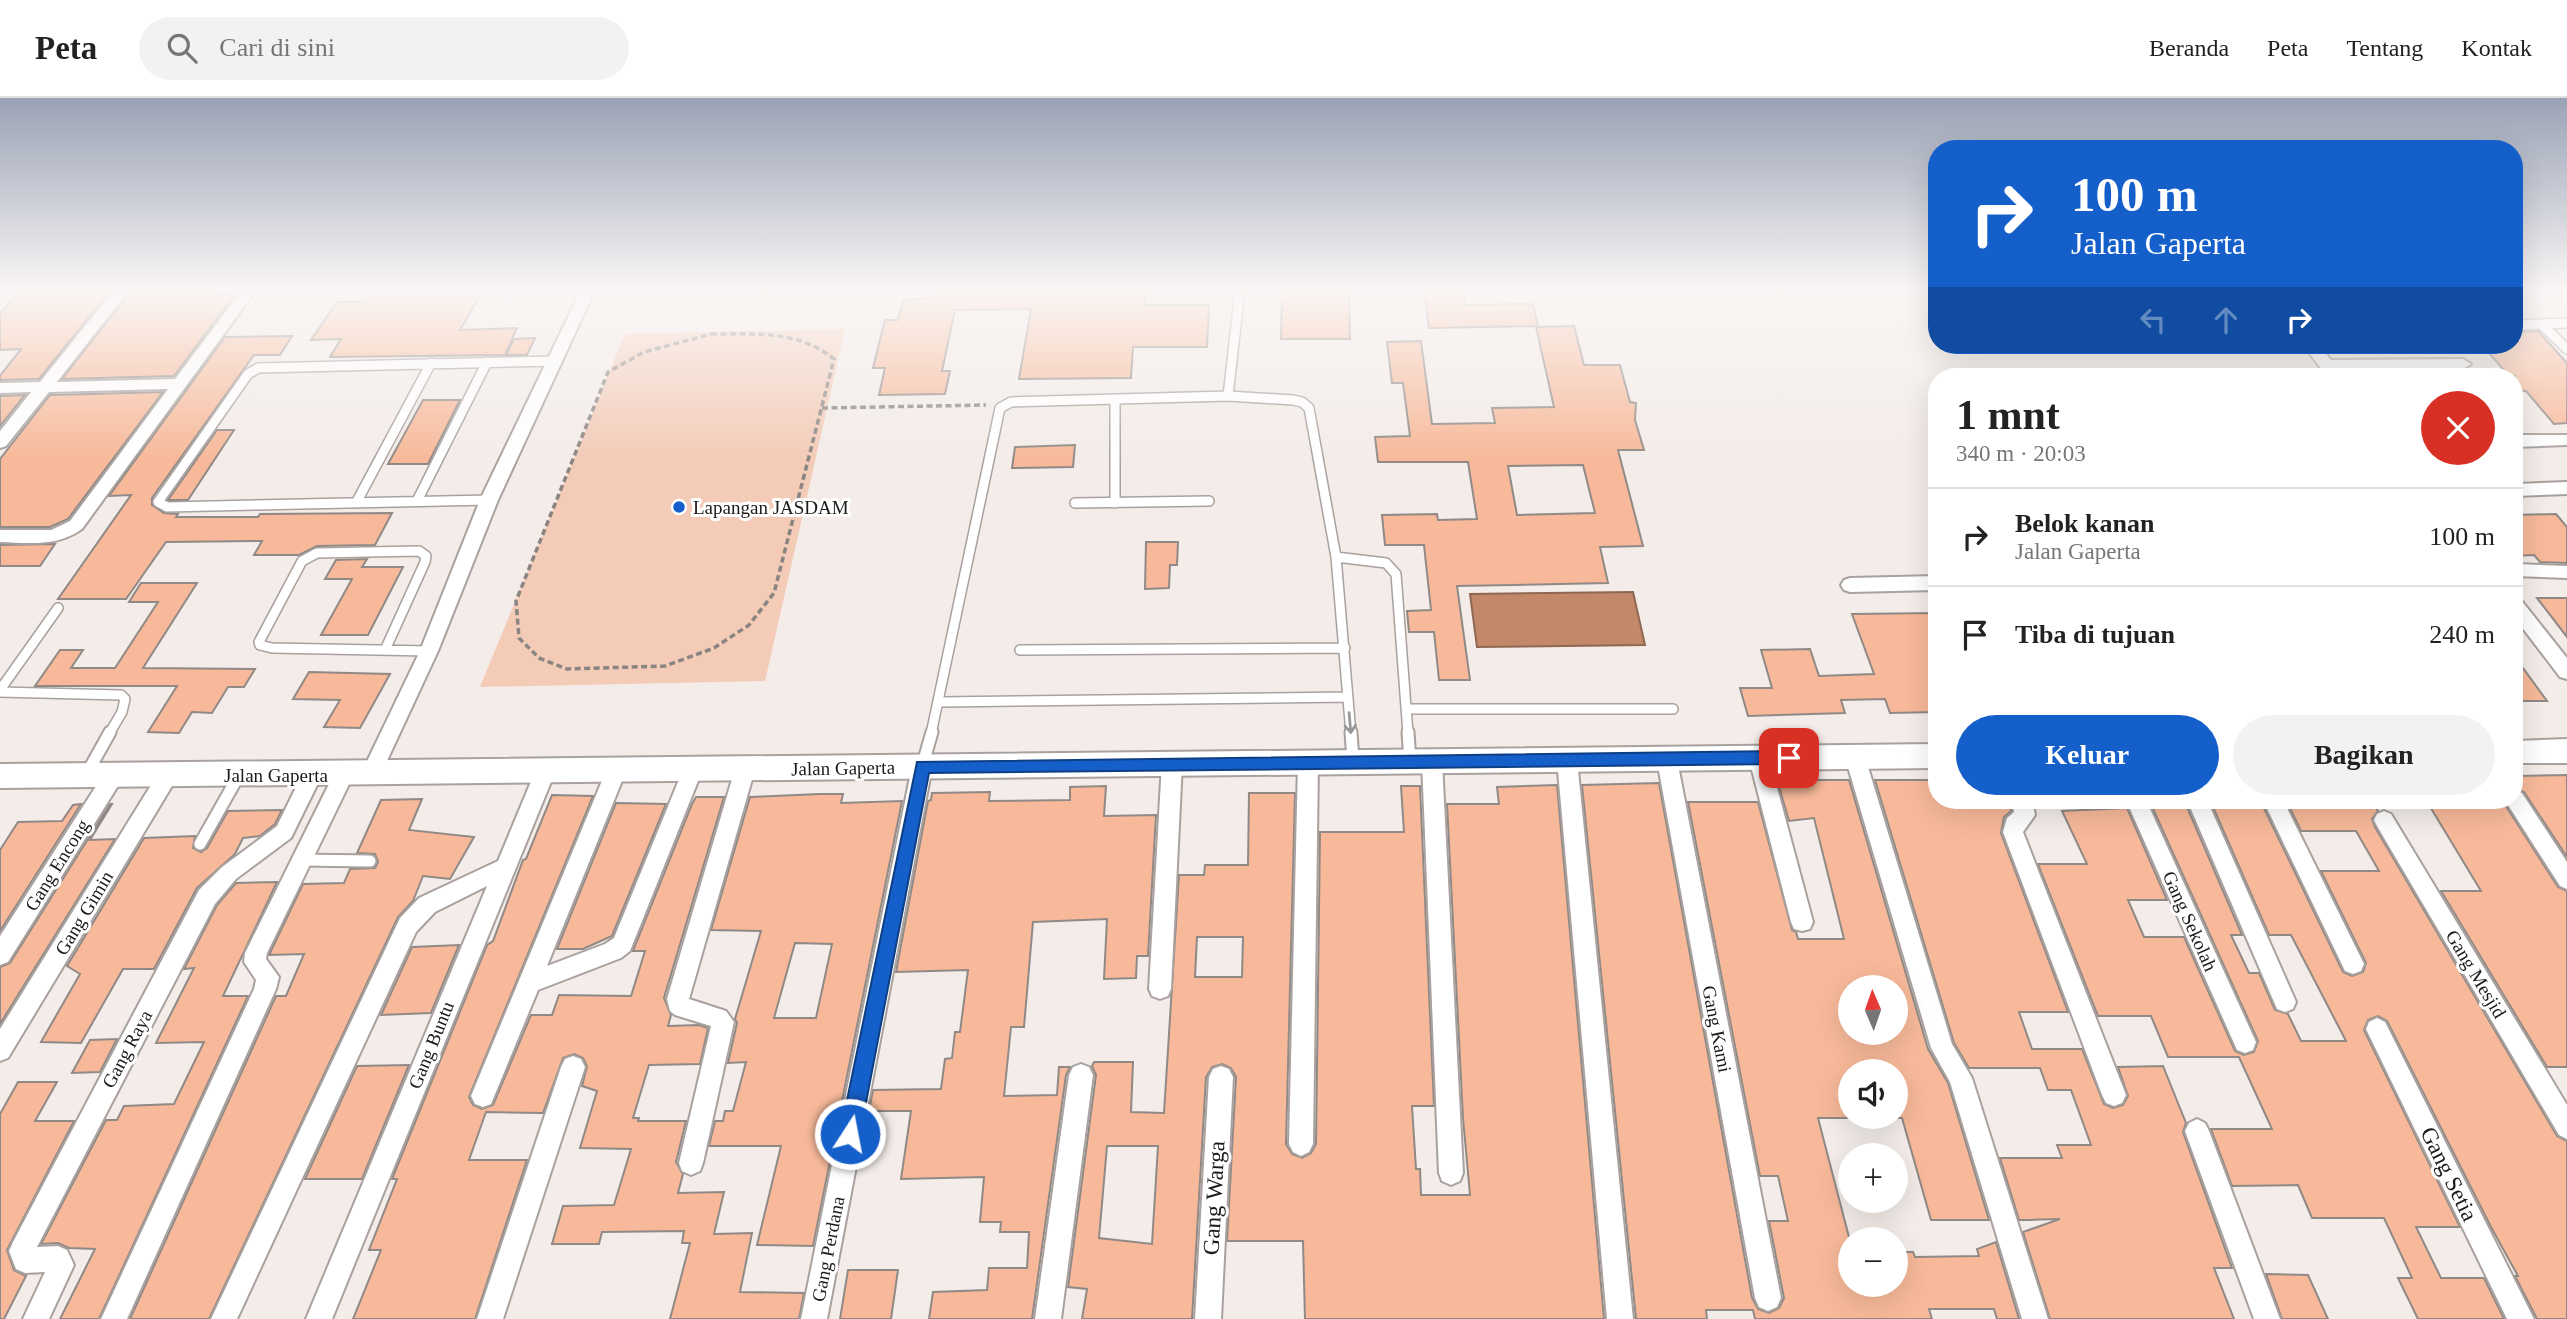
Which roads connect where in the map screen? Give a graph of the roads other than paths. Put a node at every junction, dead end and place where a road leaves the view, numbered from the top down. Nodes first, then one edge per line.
1 (77, 347) edge
2 (207, 347) edge
3 (562, 347) edge
4 (1234, 347) edge
5 (2318, 354) edge
6 (555, 361) junction
7 (487, 362) junction
8 (431, 363) junction
9 (2463, 364) dead end
10 (2329, 368) edge
11 (2388, 368) edge
12 (179, 384) junction
13 (0, 388) edge
14 (44, 388) junction
15 (1228, 396) junction
16 (1115, 399) junction
17 (2567, 440) edge
18 (2523, 441) edge
19 (0, 442) edge
20 (2567, 488) edge
21 (2523, 490) edge
22 (489, 500) junction
23 (417, 501) junction
24 (1209, 501) dead end
25 (356, 503) junction
26 (1075, 503) dead end
27 (1115, 503) junction
28 (0, 536) edge
29 (1336, 557) junction
30 (2523, 570) edge
31 (2567, 572) edge
32 (1928, 583) edge
33 (1850, 585) dead end
34 (58, 608) dead end
35 (2523, 615) edge
36 (1345, 648) junction
37 (385, 650) junction
38 (1020, 650) dead end
39 (429, 651) junction
40 (2567, 672) edge
41 (0, 691) edge
42 (1348, 697) junction
43 (940, 702) junction
44 (1407, 709) junction
45 (1673, 709) dead end
46 (2567, 751) edge
47 (2523, 752) edge
48 (1928, 756) edge
49 (1855, 757) junction
50 (1759, 758) junction
51 (1567, 760) junction
52 (1667, 760) junction
53 (1353, 762) junction
54 (1421, 762) junction
55 (1172, 763) junction
56 (1308, 763) junction
57 (922, 767) junction
58 (745, 769) junction
59 (616, 771) junction
60 (692, 771) junction
61 (545, 772) junction
62 (357, 774) junction
63 (100, 775) junction
64 (168, 775) junction
65 (239, 775) junction
66 (312, 775) junction
67 (0, 776) edge
68 (2024, 809) edge
69 (2140, 809) edge
70 (2201, 809) edge
71 (2277, 809) edge
72 (2521, 809) edge
73 (2384, 820) dead end
74 (200, 845) dead end
75 (300, 860) junction
76 (370, 861) dead end
77 (504, 868) junction
78 (2567, 880) edge
79 (1802, 922) dead end
80 (0, 955) edge
81 (2353, 964) dead end
82 (529, 983) junction
83 (1160, 989) dead end
84 (2285, 1002) dead end
85 (2377, 1029) dead end
86 (2245, 1042) dead end
87 (0, 1050) edge
88 (573, 1067) dead end
89 (1081, 1075) dead end
90 (1221, 1077) dead end
91 (483, 1096) dead end
92 (2113, 1096) dead end
93 (2567, 1127) edge
94 (2197, 1131) dead end
95 (1301, 1144) dead end
96 (691, 1163) dead end
97 (1451, 1173) dead end
98 (1768, 1298) dead end
99 (36, 1319) edge
100 (114, 1319) edge
101 (224, 1319) edge
102 (319, 1319) edge
103 (490, 1319) edge
104 (814, 1319) edge
105 (1048, 1319) edge
106 (1208, 1319) edge
107 (1620, 1319) edge
108 (2035, 1319) edge
109 (2267, 1319) edge
110 (2521, 1319) edge

1 - 14 street
2 - 12 street
3 - 6 street
4 - 15 lane
5 - 10 street
6 - 7 lane
6 - 22 street
7 - 8 lane
7 - 23 lane
8 - 25 lane
8 - 25 lane
9 - 11 street
12 - 14 street
12 - 28 street
13 - 14 street
14 - 19 street
15 - 16 lane
15 - 29 lane
16 - 27 lane
16 - 43 lane
17 - 18 street
20 - 21 street
22 - 23 lane
22 - 39 street
23 - 25 lane
24 - 27 lane
26 - 27 lane
29 - 36 lane
29 - 44 lane
30 - 31 street
32 - 33 street
34 - 41 lane
35 - 40 street
36 - 38 lane
36 - 42 lane
37 - 37 lane
37 - 39 lane
39 - 62 street
41 - 63 lane
42 - 43 lane
42 -> 53 lane
43 - 57 lane
44 - 45 lane
44 - 54 lane
46 - 47 street
48 - 49 street, Jalan Gaperta
49 - 50 street, Jalan Gaperta
49 - 108 street
50 - 52 street, Jalan Gaperta
50 - 79 street
51 - 52 street, Jalan Gaperta
51 - 54 street, Jalan Gaperta
51 - 107 street
52 - 98 street, Gang Kami
53 - 54 street, Jalan Gaperta
53 - 56 street, Jalan Gaperta
54 - 97 street
55 - 56 street, Jalan Gaperta
55 - 57 street, Jalan Gaperta
55 - 83 street
56 - 95 street
57 - 58 street, Jalan Gaperta
57 - 104 street, Gang Perdana
58 - 60 street, Jalan Gaperta
58 - 96 street
59 - 60 street, Jalan Gaperta
59 - 61 street, Jalan Gaperta
59 - 82 street
60 - 82 street
61 - 62 street, Jalan Gaperta
61 - 77 street, Gang Buntu
62 - 66 street, Jalan Gaperta
62 - 75 street
63 - 64 street, Jalan Gaperta
63 - 67 street, Jalan Gaperta
63 - 80 street, Gang Encong
64 - 65 street, Jalan Gaperta
64 - 87 street, Gang Gimin
65 - 66 street, Jalan Gaperta
65 - 74 lane
66 - 99 street, Gang Raya
68 - 92 street
69 - 86 street, Gang Sekolah
70 - 84 street
71 - 81 street
72 - 78 street
73 - 93 street, Gang Mesjid
75 - 76 lane
75 - 100 street
77 - 101 street
77 - 102 street, Gang Buntu
82 - 91 street
85 - 110 street, Gang Setia
88 - 103 street
89 - 105 street
90 - 106 street, Gang Warga
94 - 109 street

